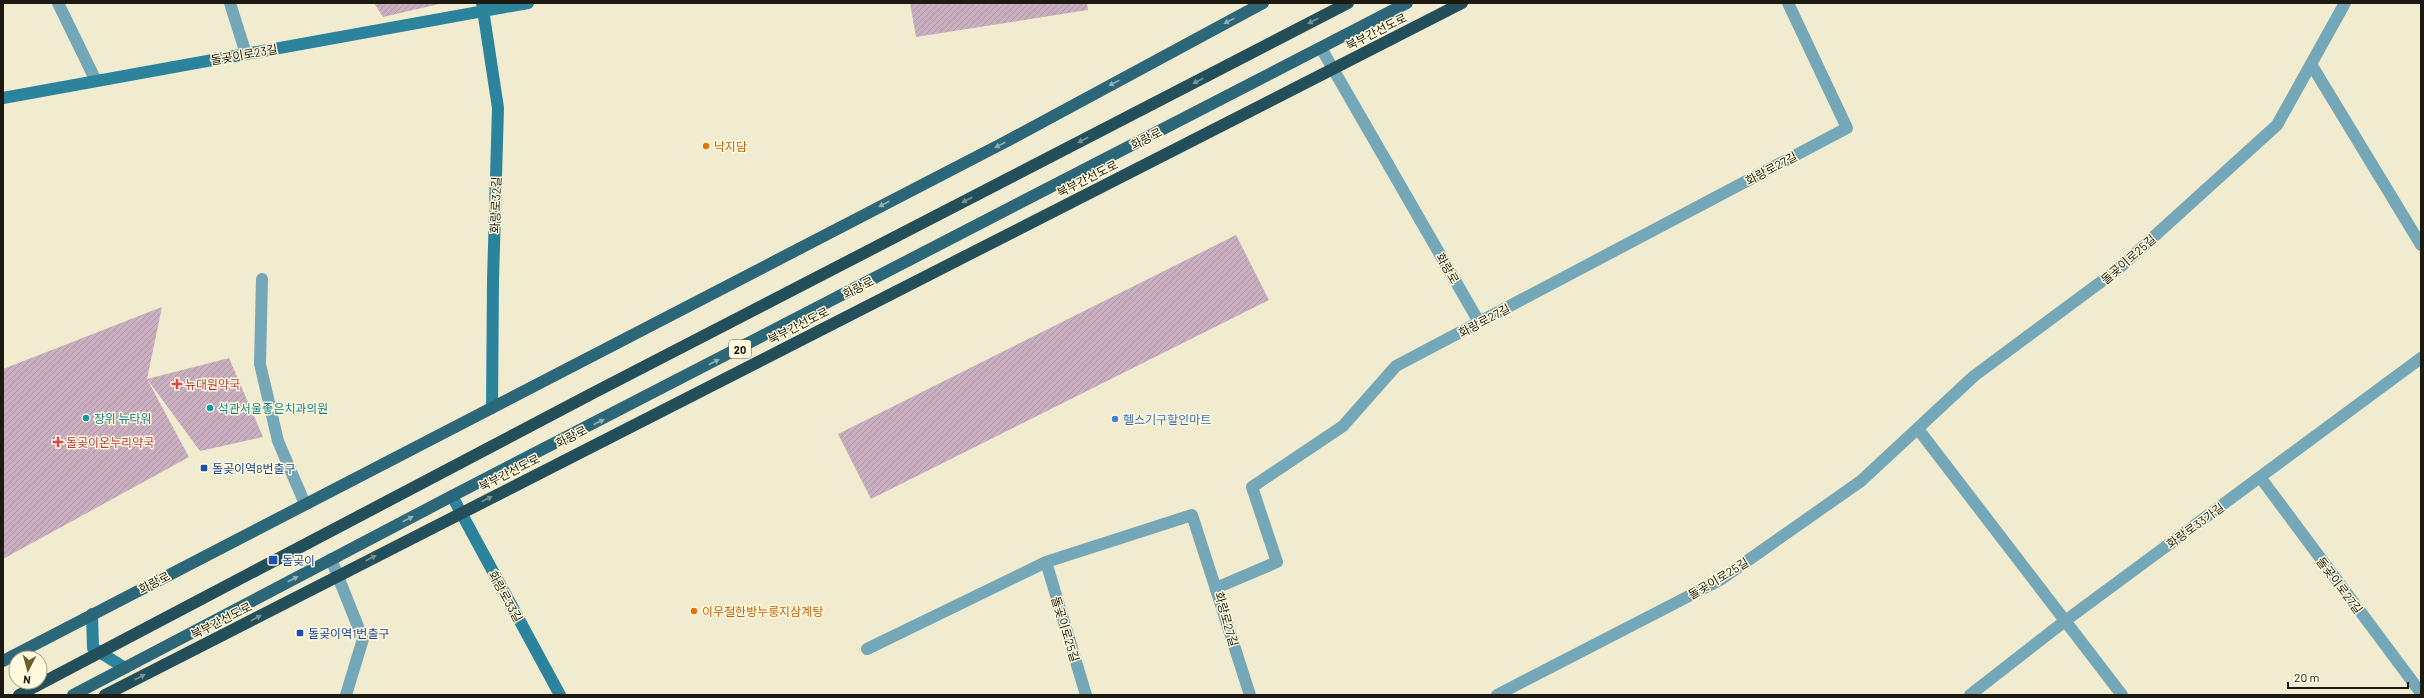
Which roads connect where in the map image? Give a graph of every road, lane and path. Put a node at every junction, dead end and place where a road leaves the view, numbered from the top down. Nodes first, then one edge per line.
1 (58, 3) edge
2 (230, 3) edge
3 (528, 3) edge
4 (1263, 3) edge
5 (1348, 3) edge
6 (1407, 3) edge
7 (1462, 3) edge
8 (1788, 3) edge
9 (2345, 3) edge
10 (483, 7) edge
11 (1321, 48) junction
12 (246, 54) junction
13 (2311, 64) junction
14 (96, 81) junction
15 (3, 98) edge
16 (2421, 245) edge
17 (262, 279) dead end
18 (1479, 322) junction
19 (2421, 358) edge
20 (492, 408) junction
21 (1918, 429) junction
22 (2260, 477) junction
23 (452, 496) junction
24 (305, 504) junction
25 (331, 559) junction
26 (1046, 562) junction
27 (1216, 588) junction
28 (92, 614) junction
29 (2065, 621) junction
30 (867, 649) dead end
31 (3, 661) edge
32 (125, 668) junction
33 (2421, 693) edge
34 (19, 695) edge
35 (73, 695) edge
36 (106, 695) edge
37 (346, 695) edge
38 (560, 695) edge
39 (1086, 695) edge
40 (1250, 695) edge
41 (1497, 695) edge
42 (1970, 695) edge
43 (2122, 695) edge

1 - 14 street
2 - 12 street
3 - 10 street, 돌곶이로23길
4 -> 20 main road, 화랑로
5 -> 34 highway, bridge
6 - 11 main road, 화랑로 / 20
36 -> 7 highway, 북부간선도로, bridge
8 - 18 street, 화랑로27길
9 - 13 street, 돌곶이로25길
10 - 12 street, 돌곶이로23길
10 - 20 street, 화랑로32길
11 - 18 street, 화랑로
23 -> 11 main road, 화랑로 / 20
12 - 14 street, 돌곶이로23길
13 - 16 street
13 - 21 street, 돌곶이로25길
14 - 15 street, 돌곶이로23길
17 - 24 street
18 - 27 street, 화랑로27길
19 - 22 street, 화랑로33가길
20 - 24 main road, 화랑로
21 - 29 street
21 - 41 street, 돌곶이로25길
22 - 29 street, 화랑로33가길
22 - 33 street, 돌곶이로27길
25 -> 23 main road, 화랑로 / 20
23 - 38 street, 화랑로33길
24 - 28 main road, 화랑로
32 -> 25 main road, 화랑로 / 20
25 - 37 street
26 - 27 street
26 - 30 street
26 - 39 street, 돌곶이로25길
27 - 40 street, 화랑로27길
28 - 31 main road, 화랑로
28 - 32 street
29 - 42 street, 화랑로33가길
29 - 43 street
32 - 35 main road, 화랑로 / 20

